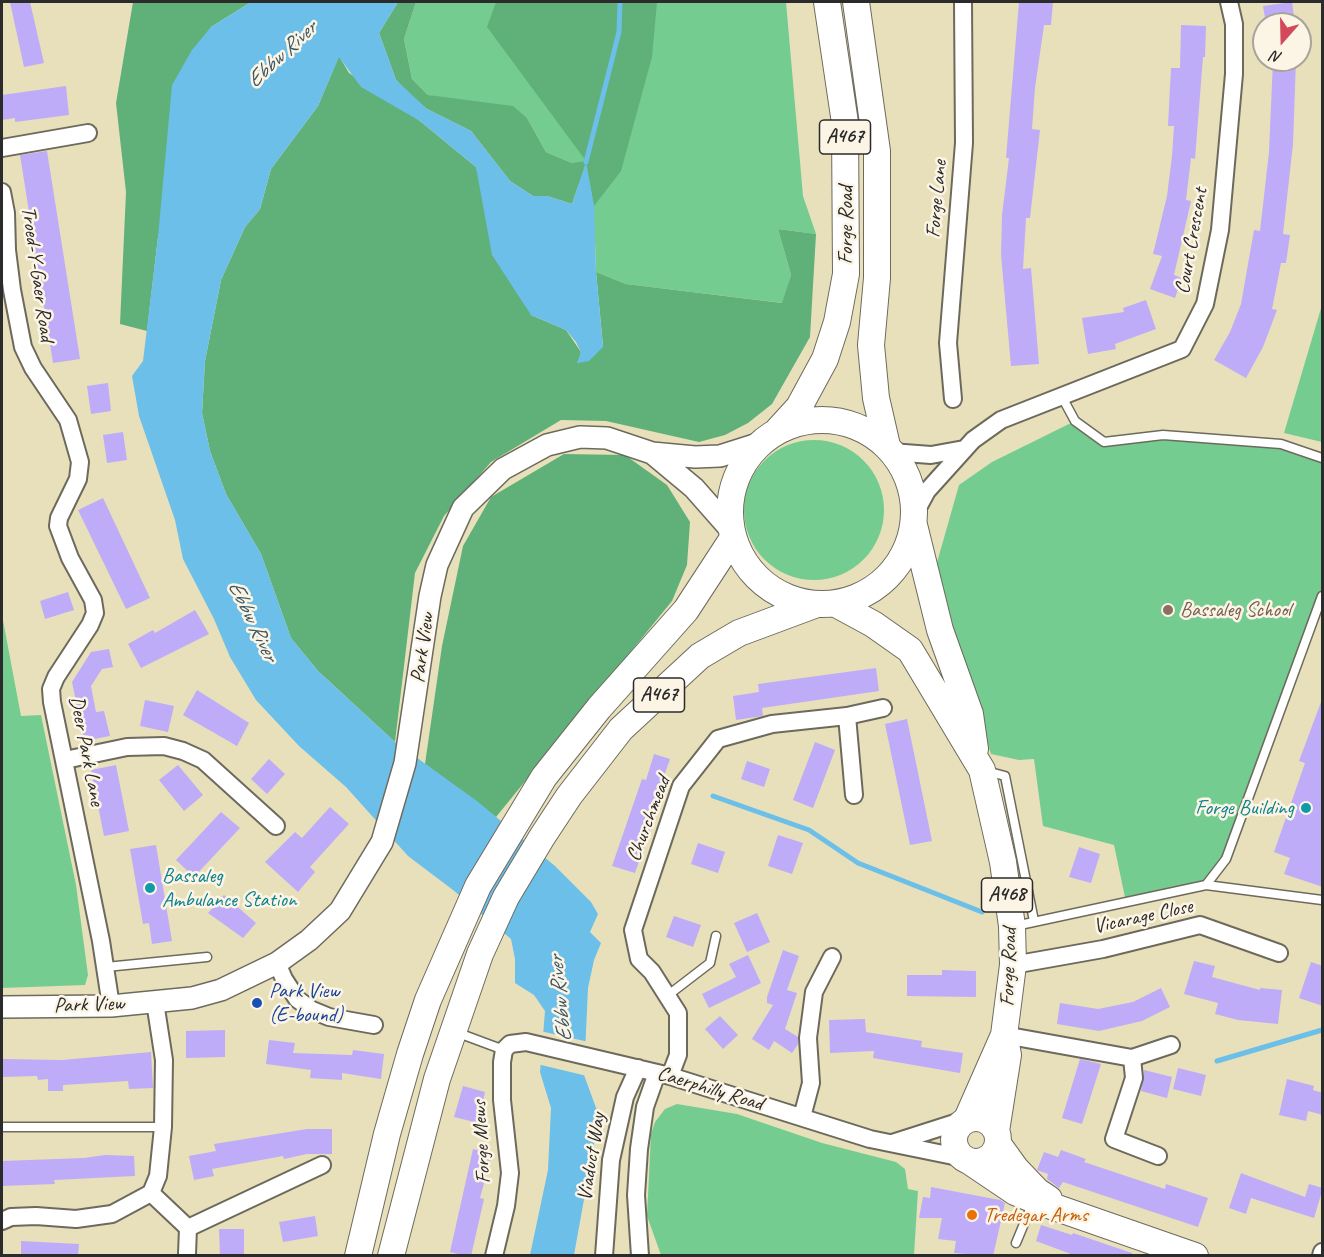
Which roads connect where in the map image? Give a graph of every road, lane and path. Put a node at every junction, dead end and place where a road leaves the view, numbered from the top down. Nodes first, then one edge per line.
1 (827, 2) edge
2 (856, 2) edge
3 (963, 2) edge
4 (1229, 2) edge
5 (88, 133) dead end
6 (2, 148) edge
7 (2, 192) edge
8 (1062, 397) junction
9 (953, 399) dead end
10 (769, 437) junction
11 (889, 449) junction
12 (964, 449) junction
13 (652, 453) junction
14 (1323, 458) edge
15 (914, 519) junction
16 (58, 522) joint
17 (732, 534) junction
18 (1323, 596) edge
19 (826, 604) junction
20 (883, 708) dead end
21 (847, 716) junction
22 (65, 760) junction
23 (979, 764) junction
24 (854, 795) dead end
25 (276, 826) dead end
26 (1206, 885) junction
27 (1323, 900) edge
28 (1023, 924) junction
29 (716, 936) dead end
30 (1279, 953) dead end
31 (207, 957) dead end
32 (832, 957) dead end
33 (277, 963) junction
34 (1013, 965) junction
35 (106, 968) junction
36 (667, 996) junction
37 (155, 1002) junction
38 (111, 1006) junction
39 (2, 1007) edge
40 (374, 1024) dead end
41 (464, 1029) junction
42 (1004, 1035) junction
43 (1171, 1045) dead end
44 (504, 1050) junction
45 (1132, 1058) junction
46 (630, 1066) junction
47 (664, 1074) junction
48 (802, 1117) junction
49 (967, 1119) junction
50 (2, 1127) edge
51 (163, 1127) junction
52 (997, 1137) junction
53 (892, 1144) junction
54 (1158, 1155) dead end
55 (966, 1160) junction
56 (322, 1165) dead end
57 (151, 1194) junction
58 (1035, 1195) junction
59 (2, 1221) edge
60 (188, 1228) junction
61 (1016, 1243) dead end
62 (187, 1255) edge
63 (358, 1256) edge
64 (391, 1256) edge
65 (494, 1256) edge
66 (604, 1256) edge
67 (640, 1256) edge
68 (1195, 1256) edge

1 - 10 main road, Forge Road / A467
2 - 11 main road, Forge Road / A467
3 - 9 street, Forge Lane
4 - 8 street, Court Crescent
5 - 6 street
7 - 16 street, Troed-Y-Gaer Road
8 - 12 street, Court Crescent
8 - 14 lane
10 - 11 main road
10 - 13 street, Park View
10 - 17 main road
11 - 12 street, Court Crescent
11 - 15 main road
12 - 15 street, Court Crescent
13 - 17 street, Park View
13 - 33 street, Park View
15 - 19 main road
15 - 23 main road, Forge Road / A468
16 - 22 street, Deer Park Lane
17 - 19 main road
17 - 63 main road, A467
18 - 26 lane
19 - 23 main road, Forge Road / A468
19 - 41 main road, A467
20 - 21 street, Churchmead
21 - 24 street
21 - 36 street, Churchmead
22 - 25 street
22 - 35 street, Deer Park Lane
23 - 28 main road, Forge Road / A468
26 - 27 lane
26 - 28 lane
28 - 34 main road, Forge Road / A468
29 - 36 lane
30 - 34 street, Vicarage Close
31 - 35 lane
32 - 48 street
33 - 37 street, Park View
33 - 40 street
34 - 42 main road, Forge Road / A468
35 - 38 street, Deer Park Lane
36 - 47 street, Churchmead
37 - 38 street, Park View
37 - 51 street
38 - 39 street, Park View
41 - 44 lane
41 - 64 main road, A467
42 - 45 street
42 - 49 main road, Forge Road / A468
42 - 52 main road, Forge Road / A468
43 - 45 street
44 - 46 street, Caerphilly Road
44 - 65 street, Forge Mews
45 - 54 street
46 - 47 street, Caerphilly Road
46 - 66 street, Viaduct Way
47 - 48 street, Caerphilly Road
47 - 67 street, Churchmead
48 - 53 street, Caerphilly Road
49 - 52 main road
49 - 53 street
49 - 55 main road
50 - 51 lane
51 - 57 street
52 - 55 main road
52 - 58 main road
53 - 55 street, Caerphilly Road
55 - 58 main road, Caerphilly Road
56 - 60 street
57 - 59 street
57 - 60 street
58 - 61 lane
58 - 68 main road, Caerphilly Road
60 - 62 street

